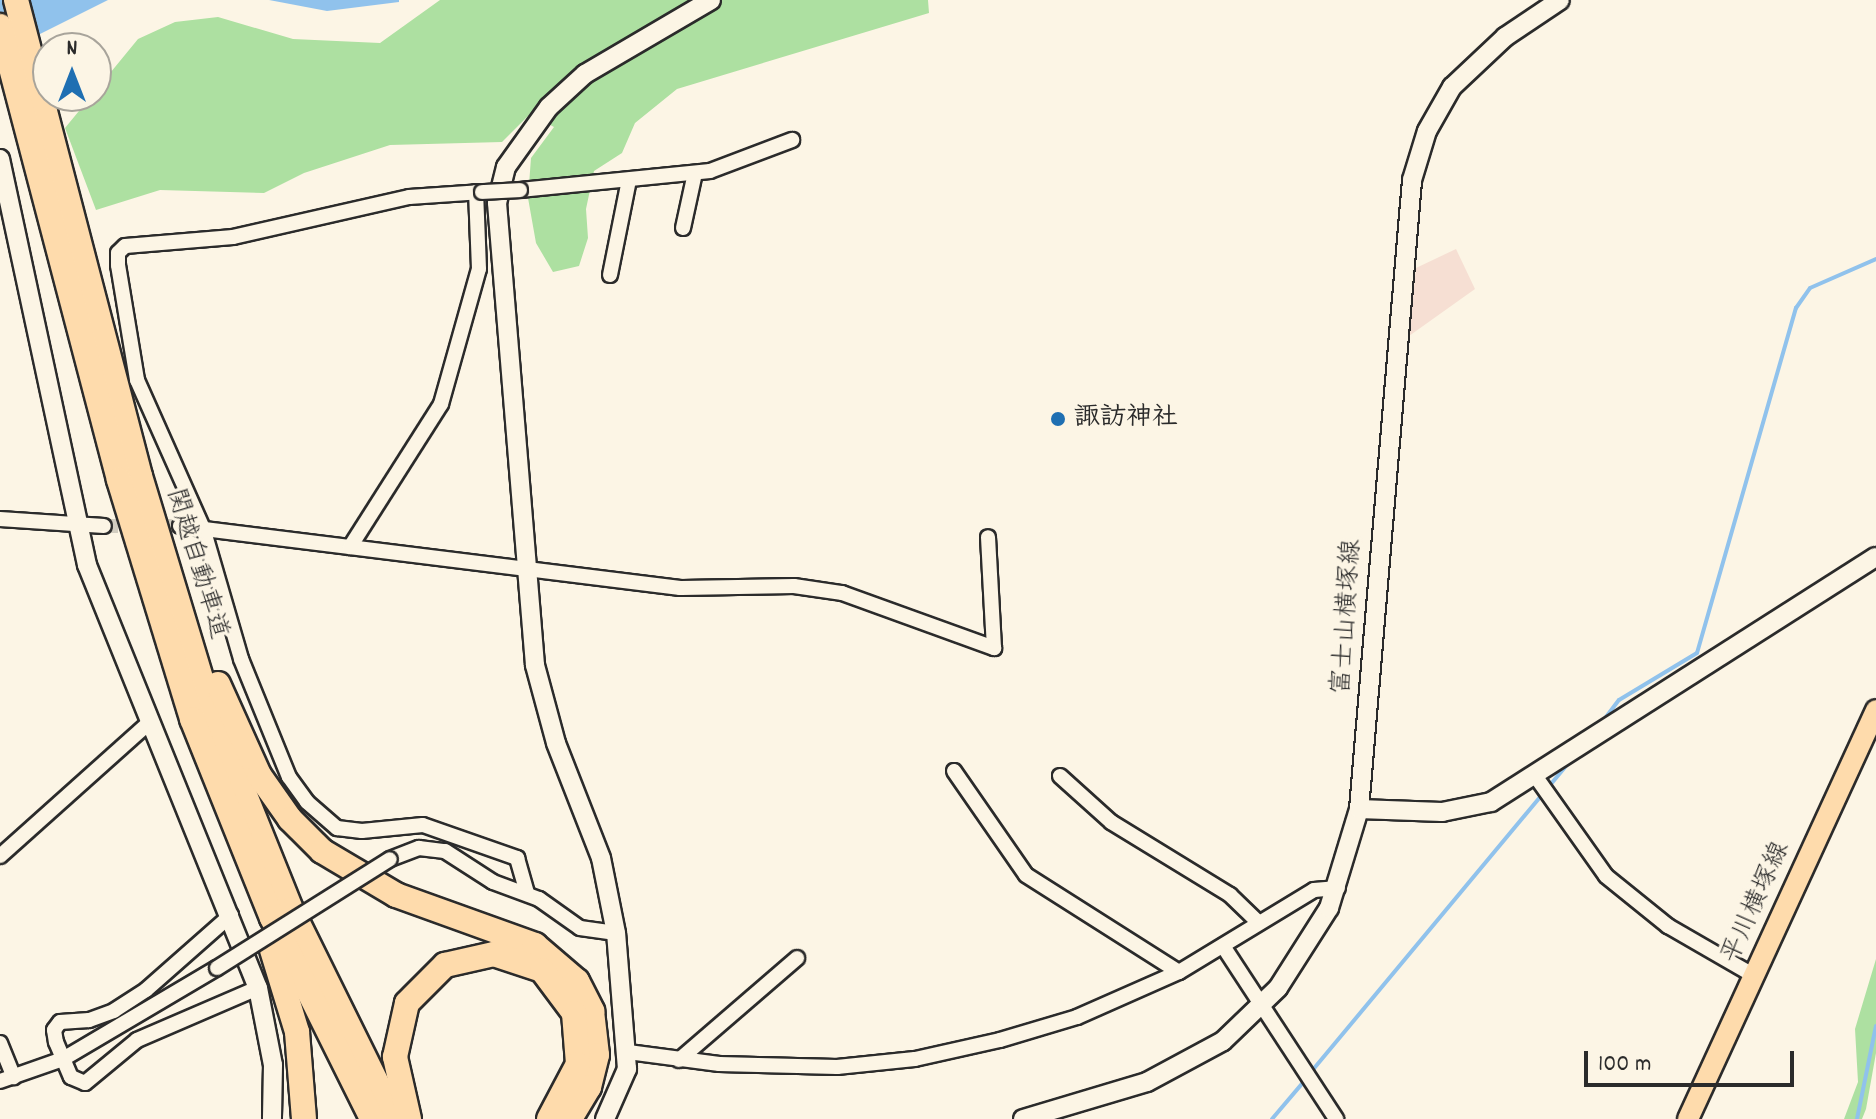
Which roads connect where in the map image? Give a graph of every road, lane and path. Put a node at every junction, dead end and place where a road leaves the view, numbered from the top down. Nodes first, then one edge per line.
1 (16, 0) edge
2 (711, 0) edge
3 (1560, 0) edge
4 (0, 26) edge
5 (792, 140) dead end
6 (0, 159) edge
7 (695, 173) junction
8 (629, 180) junction
9 (479, 192) junction
10 (55, 202) junction
11 (683, 228) dead end
12 (610, 275) dead end
13 (140, 476) junction
14 (0, 519) edge
15 (78, 525) junction
16 (104, 526) tunnel mouth
17 (180, 526) tunnel mouth
18 (203, 528) junction
19 (988, 537) dead end
20 (350, 547) junction
21 (1876, 557) edge
22 (523, 570) junction
23 (1876, 710) edge
24 (192, 719) junction
25 (149, 723) junction
26 (954, 771) dead end
27 (1060, 776) dead end
28 (1536, 777) junction
29 (1359, 809) junction
30 (0, 856) edge
31 (1338, 888) junction
32 (527, 894) junction
33 (231, 915) junction
34 (1259, 923) junction
35 (616, 933) junction
36 (1223, 946) junction
37 (797, 958) dead end
38 (1179, 972) junction
39 (1753, 975) junction
40 (258, 988) junction
41 (1262, 1005) junction
42 (0, 1043) edge
43 (628, 1052) junction
44 (63, 1059) junction
45 (679, 1060) junction
46 (7, 1079) edge
47 (272, 1119) edge
48 (304, 1119) edge
49 (372, 1119) edge
50 (395, 1119) edge
51 (409, 1119) edge
52 (549, 1119) edge
53 (570, 1119) edge
54 (605, 1119) edge
55 (1023, 1119) edge
56 (1336, 1119) edge
57 (1688, 1119) edge

1 - 10 highway, 関越自動車道
2 - 22 street
3 - 29 street, 富士山横塚線
4 - 10 highway, 関越自動車道
5 - 7 street
6 - 15 street
7 - 8 street
7 - 11 street
8 - 9 street, bridge
8 - 12 street
9 - 18 street
9 - 20 street
10 - 13 highway, 関越自動車道
10 - 24 highway, 関越自動車道
13 - 50 highway, 関越自動車道
13 - 53 highway
14 - 15 street
15 - 16 street
15 - 25 street
17 - 18 street
18 - 20 street
18 - 32 street
19 - 22 street
20 - 22 street
21 - 28 street
22 - 35 street
23 - 39 main road, 平川横塚線
24 - 48 highway
24 - 49 highway, 関越自動車道
25 - 30 street
25 - 33 street
26 - 38 street
27 - 34 street
28 - 29 street
28 - 39 street
29 - 31 street, 富士山横塚線
31 - 34 street
31 - 41 street, 富士山横塚線
32 - 35 street
32 - 44 street, bridge
33 - 40 street
33 - 44 street
34 - 36 street
35 - 43 street
36 - 38 street
36 - 41 street
37 - 45 street
38 - 45 street
39 - 57 main road, 平川横塚線
40 - 44 street
40 - 47 street
41 - 55 street, 富士山横塚線
41 - 56 street
42 - 46 street
43 - 45 street
43 - 54 street
44 - 46 street
51 - 52 highway

